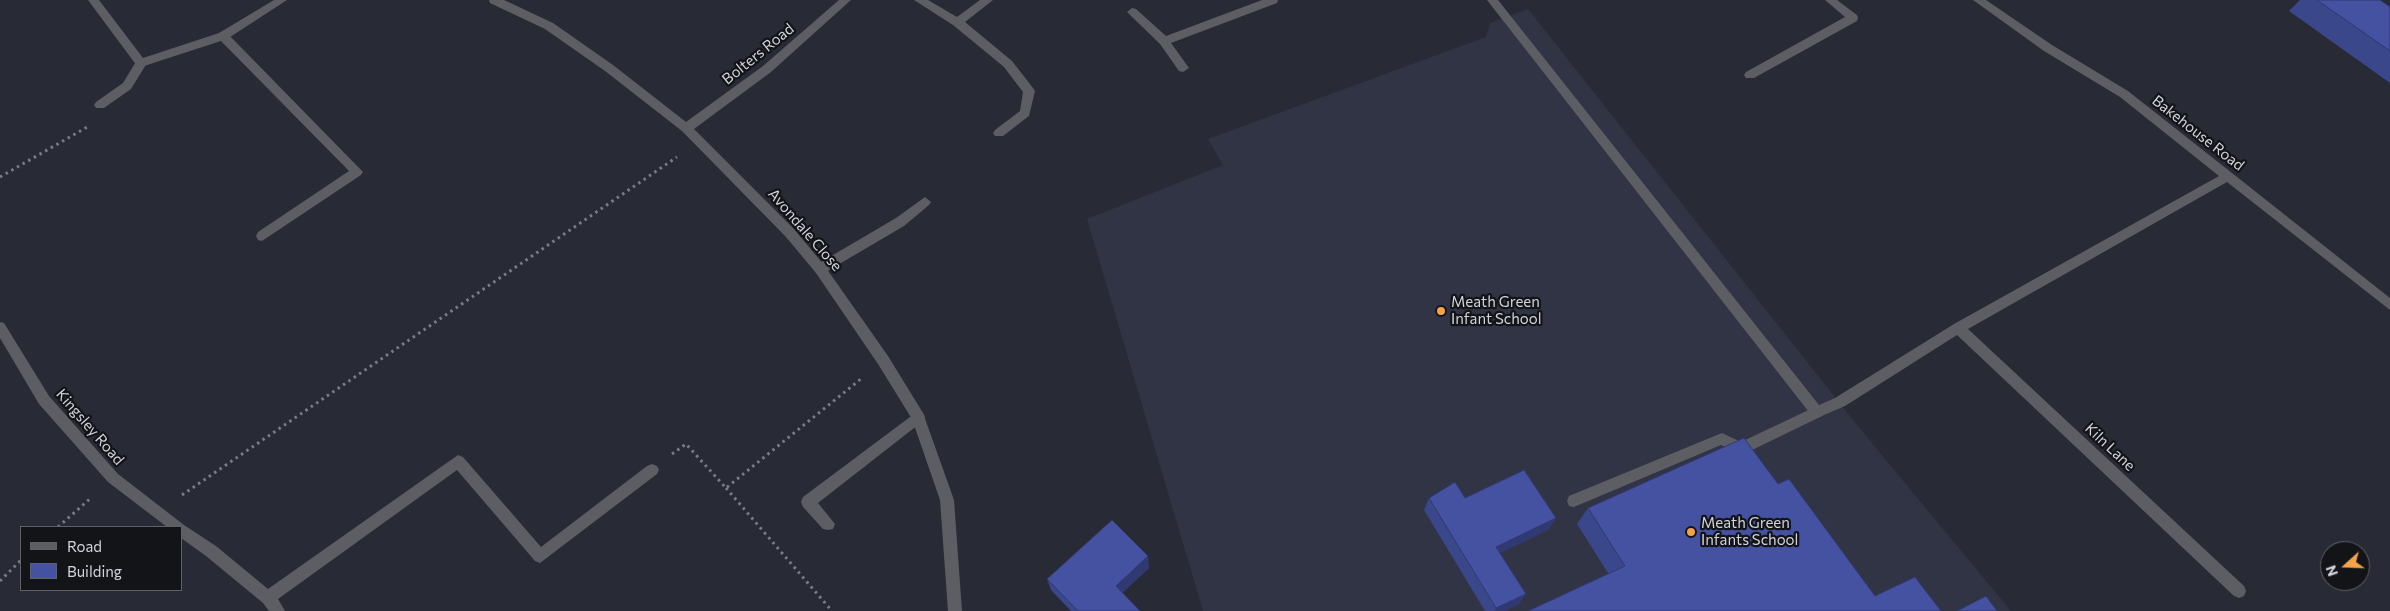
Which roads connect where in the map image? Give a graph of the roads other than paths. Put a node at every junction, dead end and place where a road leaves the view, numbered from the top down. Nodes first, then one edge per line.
1 (93, 0) edge
2 (282, 0) edge
3 (494, 0) edge
4 (846, 0) edge
5 (919, 0) edge
6 (988, 0) edge
7 (1273, 0) edge
8 (1492, 0) edge
9 (1830, 0) edge
10 (1978, 0) edge
11 (1132, 12) dead end
12 (957, 22) junction
13 (223, 36) junction
14 (1164, 41) junction
15 (141, 63) junction
16 (1183, 68) dead end
17 (1750, 75) dead end
18 (100, 105) road end
19 (686, 128) junction
20 (999, 133) dead end
21 (2228, 176) junction
22 (925, 202) dead end
23 (262, 236) dead end
24 (820, 268) junction
25 (2390, 305) edge
26 (0, 327) edge
27 (1958, 328) junction
28 (5, 345) edge
29 (1817, 412) junction
30 (918, 417) junction
31 (652, 470) road end
32 (1574, 501) dead end
33 (828, 524) dead end
34 (177, 526) edge
35 (182, 531) edge
36 (2239, 591) dead end
37 (268, 598) junction
38 (278, 611) edge
39 (955, 611) edge

1 - 15 street
2 - 13 street
3 - 19 street, Avondale Close
4 - 19 street, Bolters Road
5 - 12 street
6 - 12 street
7 - 14 street
8 - 29 street
9 - 17 street
10 - 21 street, Bakehouse Road
11 - 14 street
12 - 20 street
13 - 15 street
13 - 23 street
14 - 16 street
15 - 18 street
19 - 24 street, Avondale Close
21 - 25 street, Bakehouse Road
21 - 27 street
22 - 24 street
24 - 30 street, Avondale Close
26 - 28 street, Kingsley Road
27 - 29 street
27 - 36 street, Kiln Lane
28 - 34 street, Kingsley Road
29 - 32 street
30 - 33 street
30 - 39 street, Avondale Close
31 - 37 street
35 - 37 street
37 - 38 street

